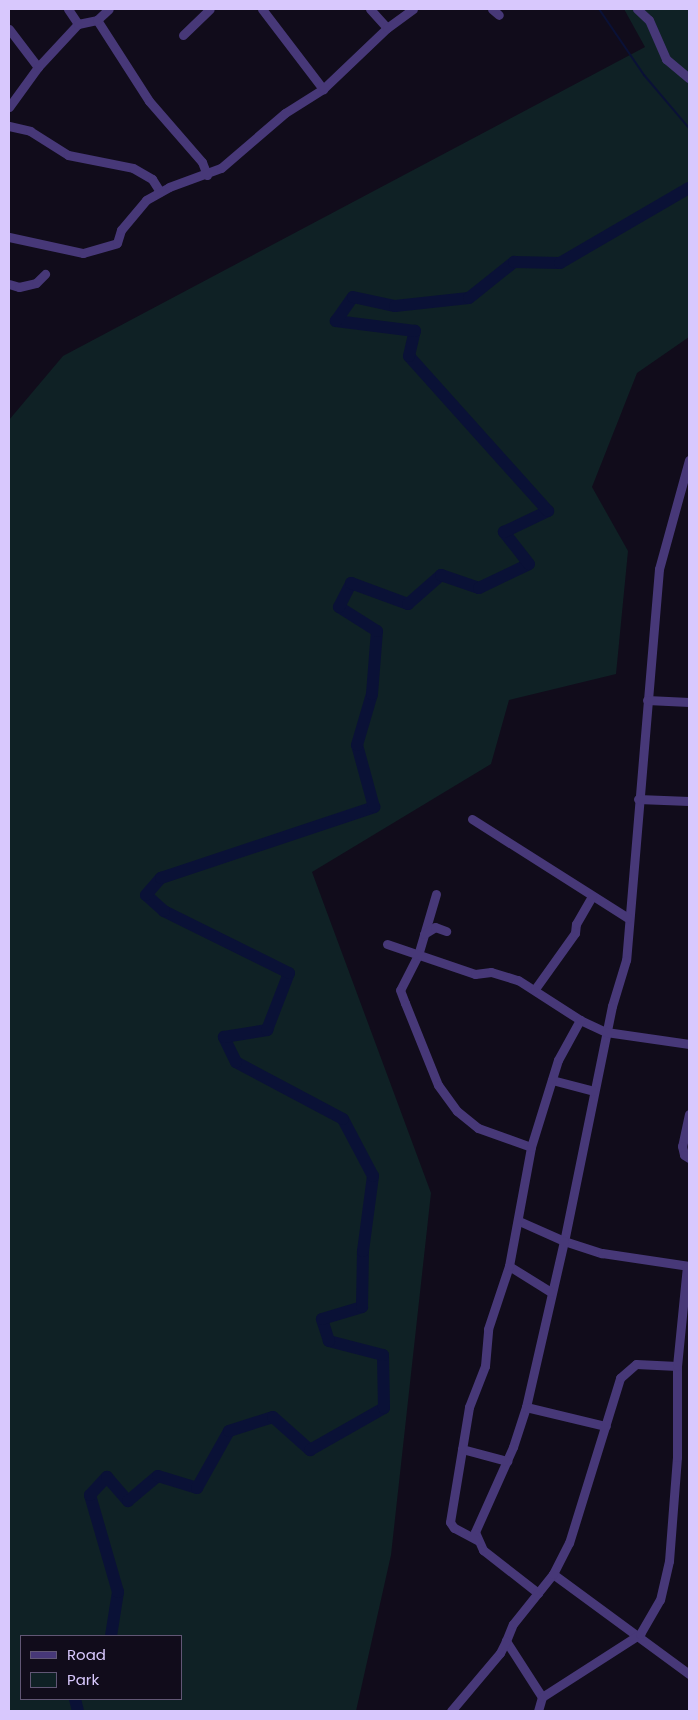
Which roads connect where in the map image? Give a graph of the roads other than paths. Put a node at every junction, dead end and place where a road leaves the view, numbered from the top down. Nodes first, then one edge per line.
1 (68, 9) edge
2 (109, 9) edge
3 (210, 9) edge
4 (262, 9) edge
5 (370, 9) edge
6 (413, 9) edge
7 (637, 9) edge
8 (97, 20) junction
9 (78, 24) junction
10 (387, 28) junction
11 (9, 29) edge
12 (183, 35) dead end
13 (38, 68) junction
14 (689, 78) edge
15 (322, 89) junction
16 (9, 107) edge
17 (9, 130) edge
18 (207, 176) junction
19 (160, 192) junction
20 (9, 237) edge
21 (45, 274) dead end
22 (9, 284) edge
23 (689, 460) edge
24 (647, 700) junction
25 (689, 702) edge
26 (638, 799) junction
27 (689, 801) edge
28 (472, 819) dead end
29 (436, 894) dead end
30 (592, 896) junction
31 (628, 918) junction
32 (446, 931) dead end
33 (424, 934) junction
34 (387, 944) dead end
35 (418, 955) junction
36 (535, 989) junction
37 (580, 1020) junction
38 (606, 1032) junction
39 (689, 1044) edge
40 (552, 1080) junction
41 (594, 1091) junction
42 (689, 1114) edge
43 (531, 1147) junction
44 (689, 1158) edge
45 (520, 1221) junction
46 (564, 1241) junction
47 (509, 1266) junction
48 (688, 1266) edge
49 (551, 1292) junction
50 (677, 1366) junction
51 (526, 1407) junction
52 (606, 1426) junction
53 (462, 1449) junction
54 (507, 1461) junction
55 (477, 1540) junction
56 (553, 1574) junction
57 (538, 1593) junction
58 (636, 1636) junction
59 (506, 1641) junction
60 (689, 1674) edge
61 (542, 1697) junction
62 (451, 1711) edge
63 (538, 1711) edge

1 - 9 street
2 - 8 street
3 - 12 street
4 - 15 street
5 - 10 street
6 - 10 street
7 - 14 street
8 - 9 street
8 - 18 street
9 - 13 street
10 - 15 street
11 - 13 street
13 - 16 street
15 - 18 street
17 - 19 street
18 - 19 street
19 - 20 street
21 - 22 street
23 - 24 street
24 - 25 street
24 - 26 street
26 - 27 street
26 - 31 street
28 - 30 street
29 - 33 street
30 - 31 street
30 - 36 street
31 - 38 street
32 - 33 street
33 - 35 street
34 - 35 street
35 - 36 street
35 - 43 street
36 - 37 street
37 - 38 street
37 - 40 street
38 - 39 street
38 - 41 street
40 - 41 street
40 - 43 street
41 - 46 street
42 - 44 street
43 - 45 street
45 - 46 street
45 - 47 street
46 - 48 street
46 - 49 street
47 - 49 street
47 - 53 street
48 - 50 street
49 - 51 street
50 - 52 street
50 - 58 street
51 - 52 street
51 - 54 street
52 - 56 street
53 - 54 street
53 - 55 street
54 - 55 street
55 - 57 street
56 - 57 street
56 - 58 street
57 - 59 street
58 - 60 street
58 - 61 street
59 - 61 street
59 - 62 street
61 - 63 street

